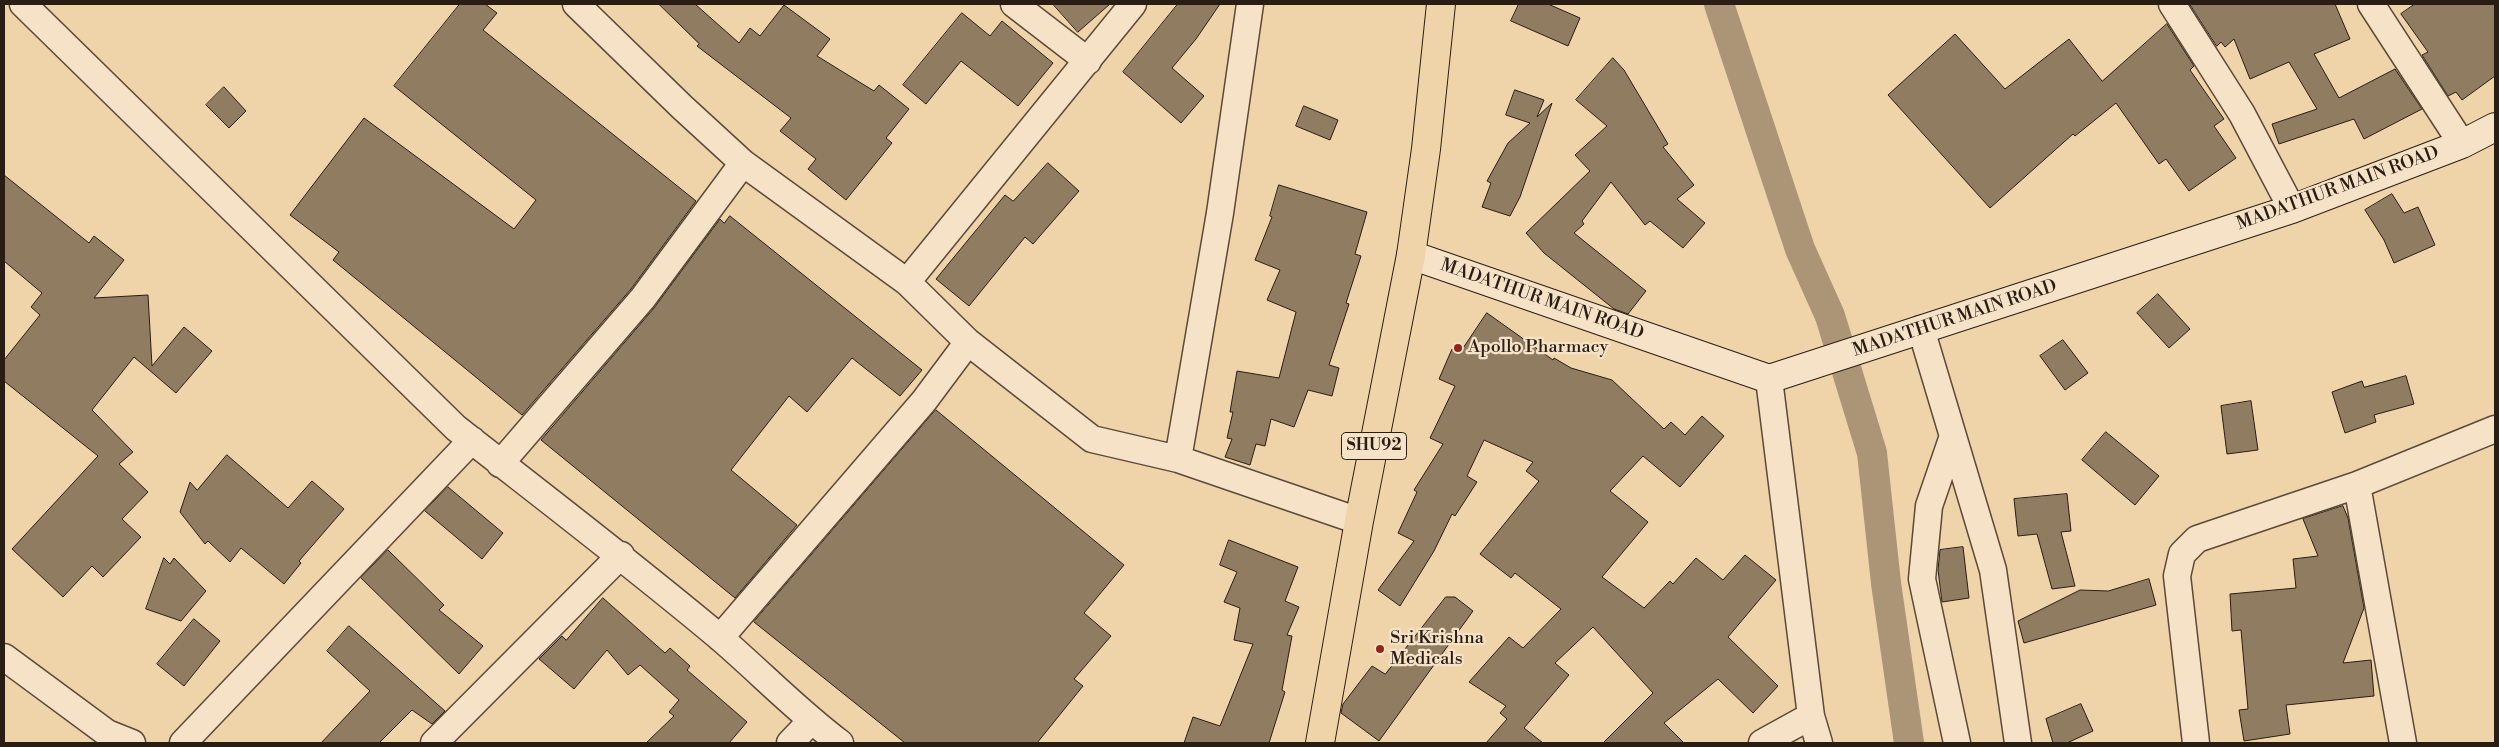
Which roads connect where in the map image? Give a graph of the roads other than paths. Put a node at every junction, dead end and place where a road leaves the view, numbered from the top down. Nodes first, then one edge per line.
1 (23, 4) edge
2 (576, 4) edge
3 (1014, 4) edge
4 (1133, 4) edge
5 (1250, 4) edge
6 (1441, 4) edge
7 (2172, 4) edge
8 (2371, 4) edge
9 (1088, 61) junction
10 (2495, 127) edge
11 (2462, 144) junction
12 (743, 163) junction
13 (2292, 209) junction
14 (1411, 255) junction
15 (907, 282) junction
16 (1914, 332) junction
17 (968, 342) junction
18 (1769, 379) junction
19 (2495, 429) edge
20 (1953, 436) junction
21 (472, 440) junction
22 (1178, 459) junction
23 (500, 464) junction
24 (2357, 485) junction
25 (1359, 521) junction
26 (620, 555) junction
27 (720, 638) junction
28 (4, 657) edge
29 (1811, 716) junction
30 (811, 721) junction
31 (106, 738) edge
32 (1327, 739) edge
33 (132, 743) edge
34 (183, 743) edge
35 (434, 743) edge
36 (790, 743) edge
37 (840, 743) edge
38 (1762, 743) edge
39 (1819, 743) edge
40 (1957, 743) edge
41 (2018, 743) edge
42 (2196, 743) edge
43 (2403, 743) edge

1 - 21 street
2 - 12 street
3 - 9 street
4 - 9 street
5 - 22 street
6 - 14 main road, SHU92
7 - 13 street
8 - 11 street
9 - 15 street
10 - 11 street, MADATHUR MAIN ROAD
11 - 13 street, MADATHUR MAIN ROAD
12 - 15 street
12 - 23 street
13 - 16 street, MADATHUR MAIN ROAD
14 - 18 street, MADATHUR MAIN ROAD
14 - 25 main road, SHU92
15 - 17 street
16 - 18 street, MADATHUR MAIN ROAD
16 - 20 street
17 - 22 street
17 - 27 street
18 - 29 street
19 - 24 street
20 - 40 street
20 - 41 street
21 - 23 street
21 - 34 street
22 - 25 street
23 - 26 street
24 - 42 street
24 - 43 street
25 - 32 main road, SHU92
26 - 27 street
26 - 35 street
27 - 30 street
28 - 31 street
29 - 38 street
29 - 39 street
30 - 36 street
30 - 37 street
31 - 33 street

